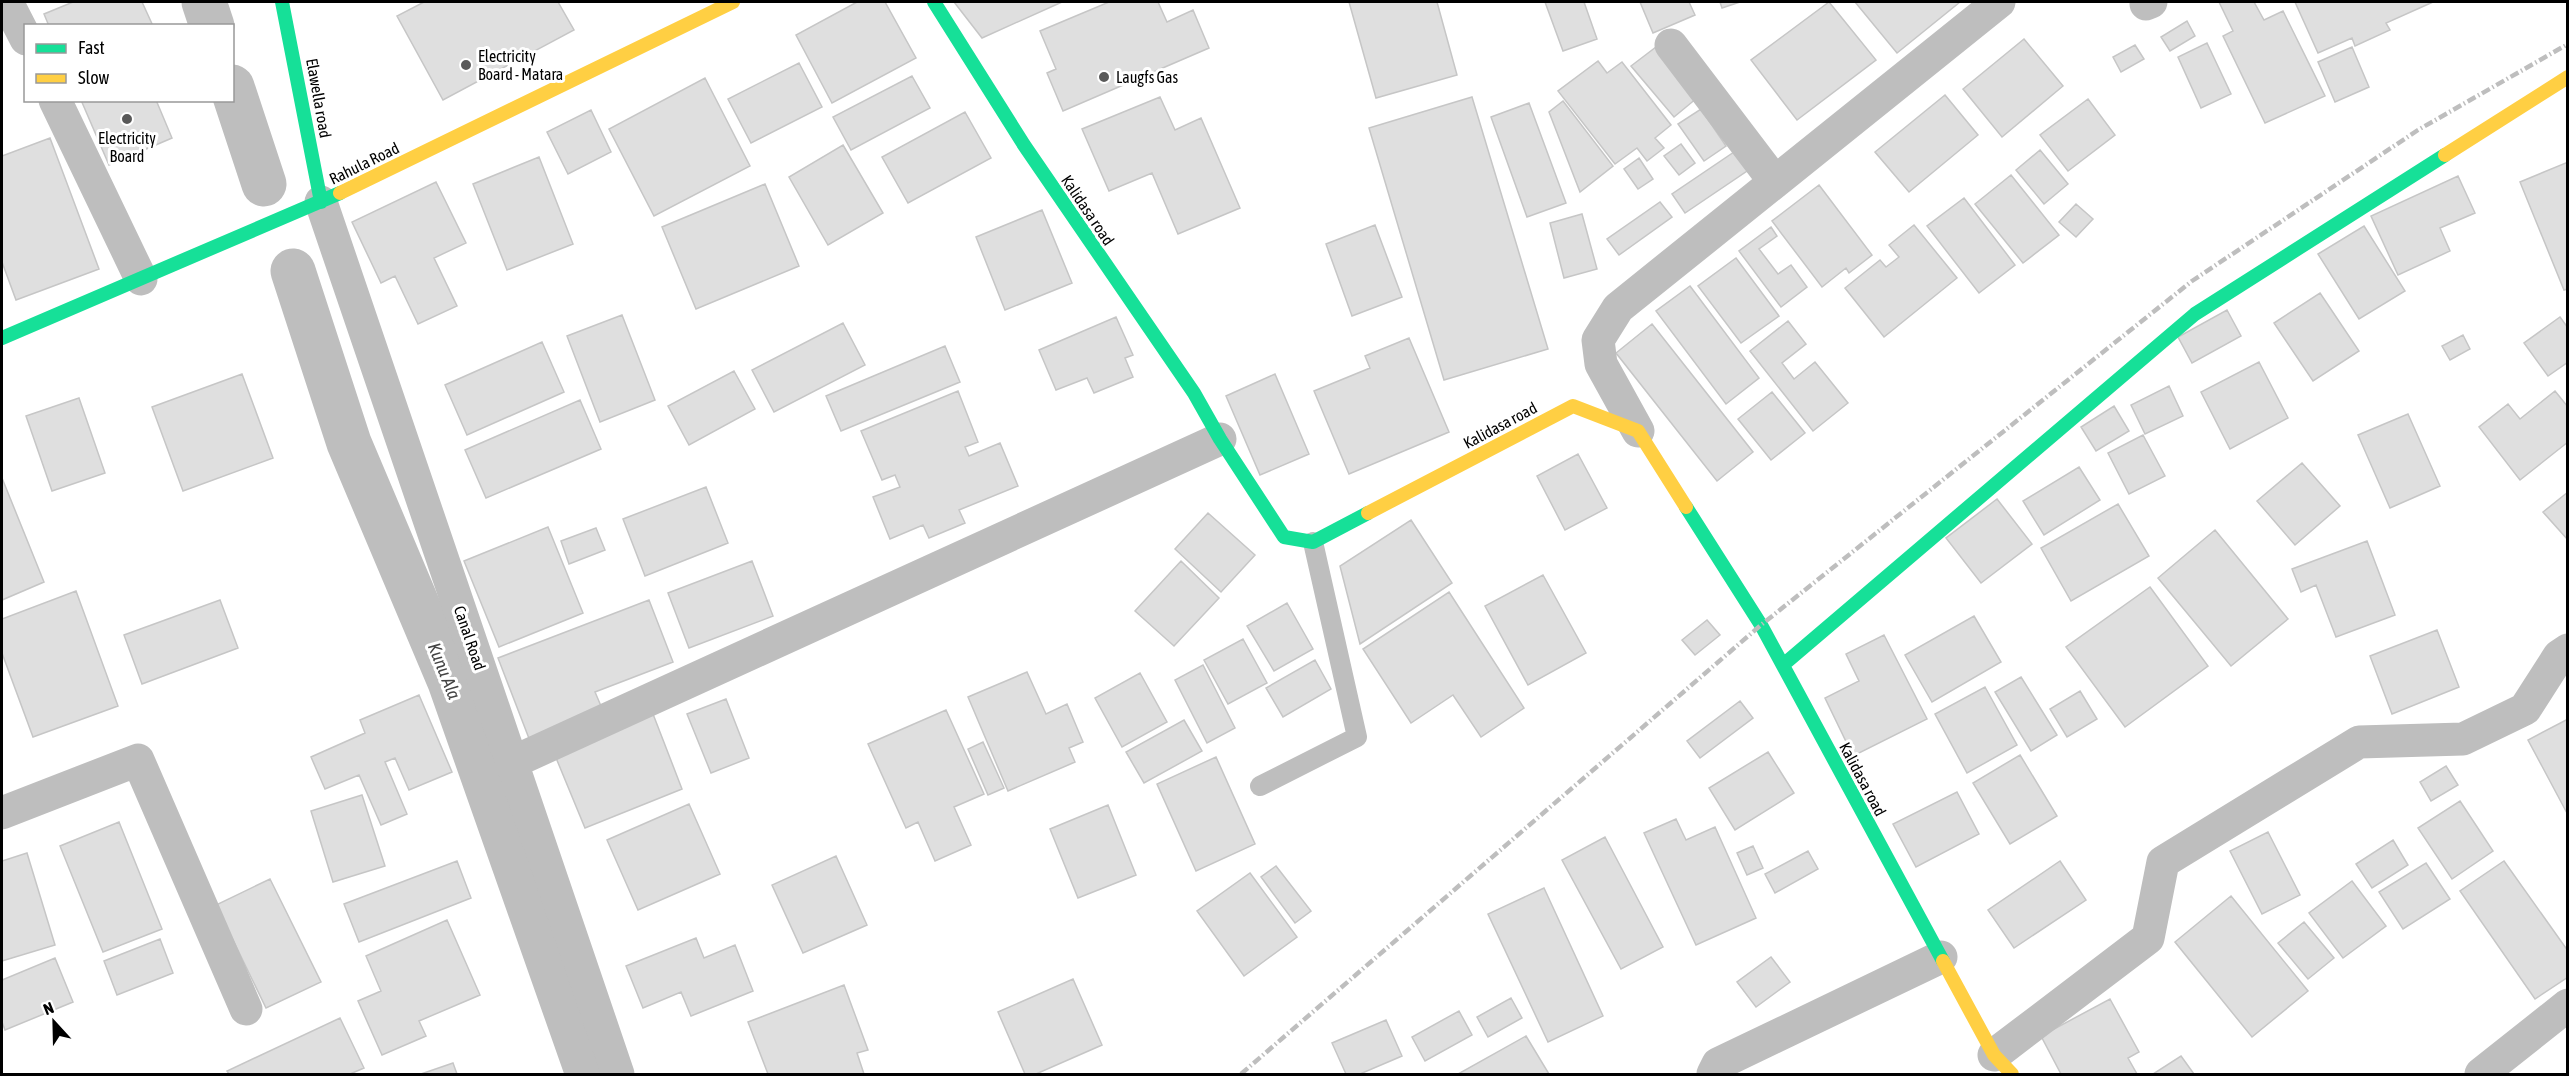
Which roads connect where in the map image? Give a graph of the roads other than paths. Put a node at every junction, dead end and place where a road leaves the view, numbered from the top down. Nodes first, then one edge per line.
1 (7, 2) edge
2 (282, 2) edge
3 (733, 2) edge
4 (934, 2) edge
5 (1999, 2) edge
6 (24, 35) edge
7 (1671, 45) dead end
8 (2568, 77) edge
9 (56, 102) edge
10 (1774, 182) junction
11 (321, 202) junction
12 (141, 279) junction
13 (2, 338) edge
14 (1638, 431) junction
15 (1220, 439) junction
16 (1313, 542) junction
17 (2568, 650) edge
18 (1783, 665) junction
19 (513, 762) junction
20 (1260, 786) dead end
21 (2, 813) edge
22 (1941, 957) junction
23 (2568, 1005) edge
24 (246, 1009) dead end
25 (2003, 1065) edge
26 (618, 1074) edge
27 (1713, 1074) edge
28 (2481, 1074) edge

1 - 6 street
2 - 11 street, Elawella road
3 - 11 street, Rahula Road
4 - 15 street, Kalidasa road
5 - 10 street
7 - 10 street
8 - 18 street
9 - 12 street
10 - 14 street
11 - 12 street, Rahula Road
11 - 19 street, Canal Road
12 - 13 street, Rahula Road
14 - 16 street, Kalidasa road
14 - 18 street, Kalidasa road
15 - 16 street, Kalidasa road
15 - 19 street
16 - 20 lane
17 - 25 street
18 - 22 street, Kalidasa road
19 - 26 street, Canal Road
21 - 24 street
22 - 25 street, Kalidasa road
22 - 27 street
23 - 28 street

